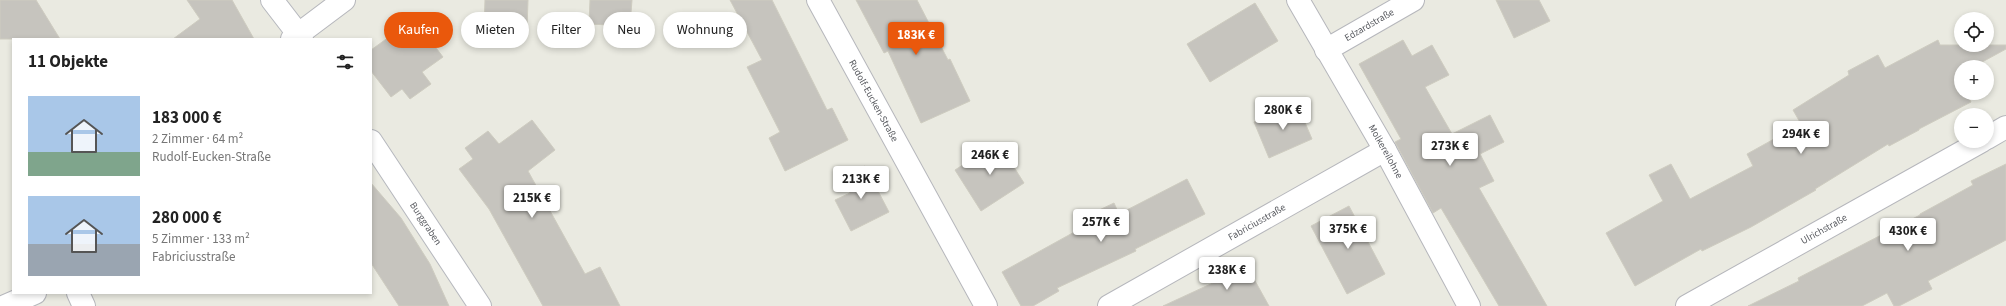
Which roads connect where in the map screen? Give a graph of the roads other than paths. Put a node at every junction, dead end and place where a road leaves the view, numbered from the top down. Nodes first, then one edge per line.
1 (272, 0) edge
2 (344, 0) edge
3 (818, 0) edge
4 (1298, 0) edge
5 (1414, 0) edge
6 (297, 37) edge
7 (1326, 50) junction
8 (2006, 127) edge
9 (1994, 134) edge
10 (372, 143) edge
11 (1969, 148) edge
12 (1385, 150) junction
13 (33, 294) edge
14 (78, 294) edge
15 (5, 306) edge
16 (84, 306) edge
17 (480, 306) edge
18 (986, 306) edge
19 (1109, 306) edge
20 (1469, 306) edge
21 (1687, 306) edge

1 - 6 street
2 - 6 street
3 - 18 street, Rudolf-Eucken-Straße
4 - 7 street, Molkereilohne
5 - 7 street, Edzardstraße
7 - 12 street, Molkereilohne
8 - 9 street
10 - 17 street, Burggraben
11 - 21 street, Ulrichstraße
12 - 19 street, Fabriciusstraße
12 - 20 street, Molkereilohne
13 - 15 street
14 - 16 street

